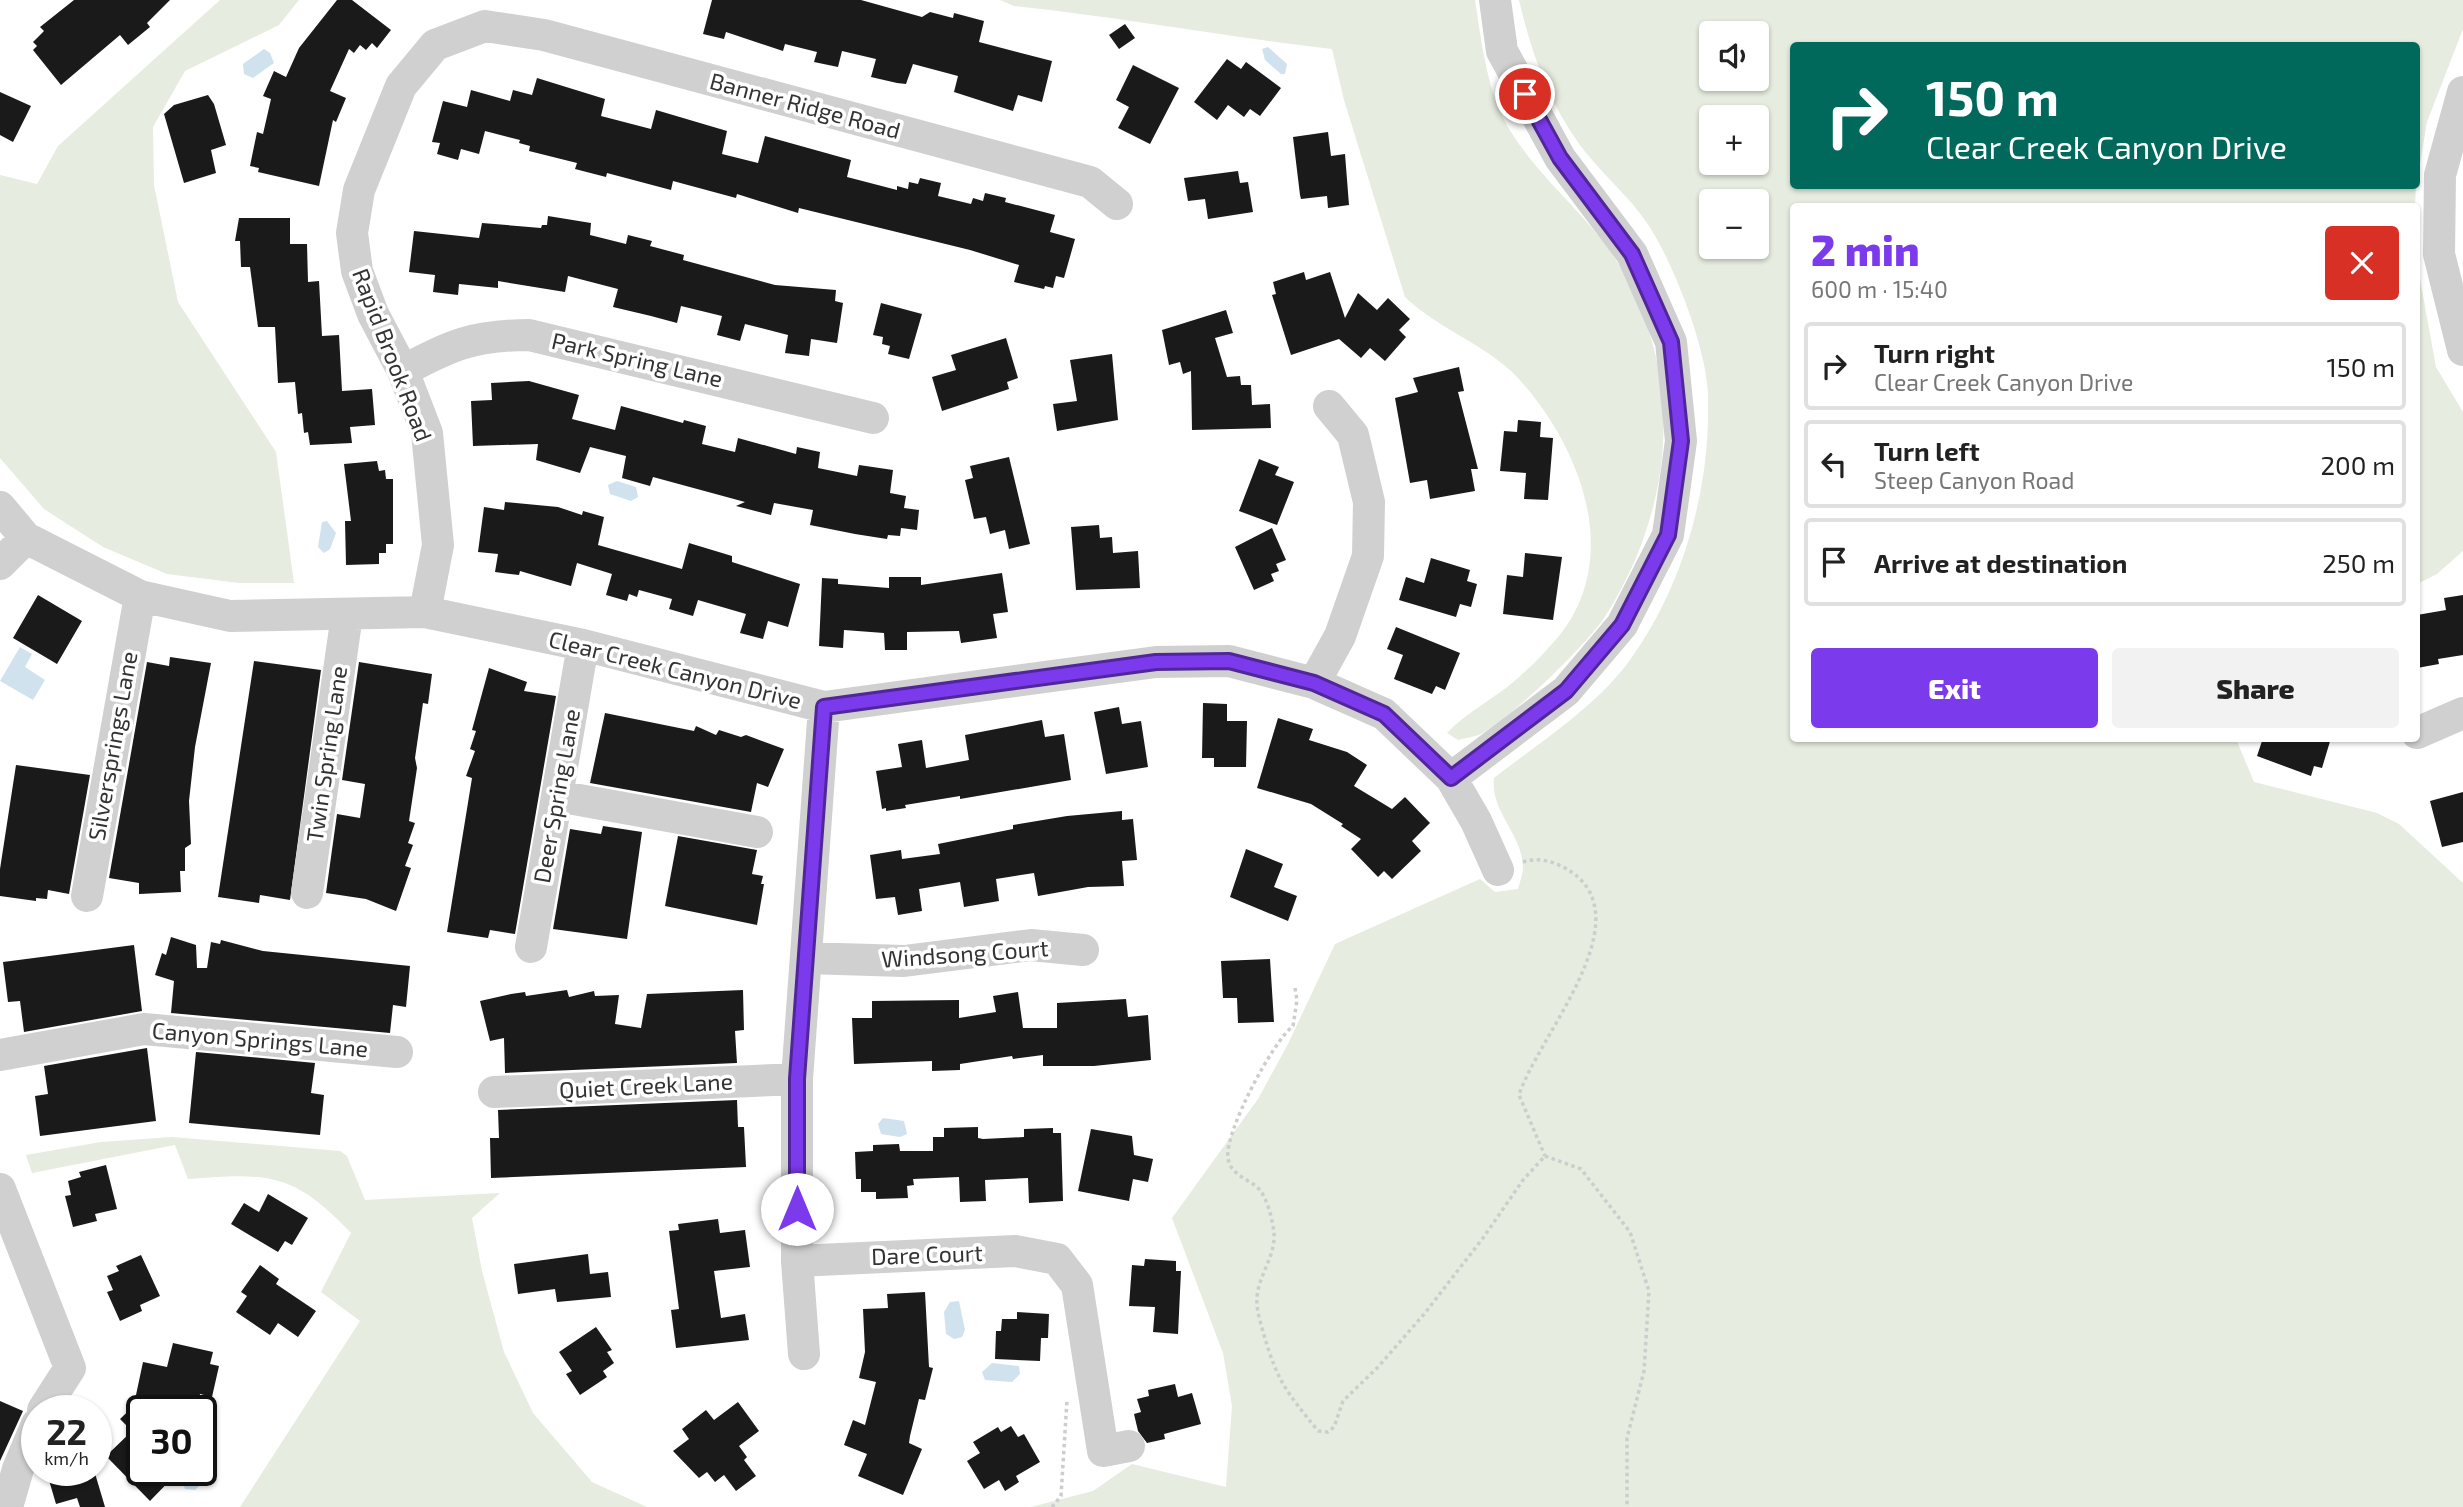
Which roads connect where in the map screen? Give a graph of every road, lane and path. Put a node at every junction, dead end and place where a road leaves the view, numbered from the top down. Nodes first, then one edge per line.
1 (1495, 0) edge
2 (485, 26) joint
3 (2463, 92) edge
4 (1116, 204) dead end
5 (2463, 350) edge
6 (403, 371) junction
7 (1329, 406) dead end
8 (873, 418) dead end
9 (0, 507) edge
10 (26, 538) junction
11 (0, 564) edge
12 (140, 596) junction
13 (425, 612) junction
14 (347, 615) junction
15 (583, 645) junction
16 (1314, 683) junction
17 (824, 707) junction
18 (2463, 713) edge
19 (2420, 731) edge
20 (1451, 778) junction
21 (557, 796) junction
22 (757, 831) dead end
23 (1498, 870) joint
24 (307, 893) dead end
25 (87, 896) dead end
26 (531, 947) dead end
27 (1083, 950) dead end
28 (806, 958) junction
29 (1295, 988) dead end
30 (397, 1052) dead end
31 (0, 1055) edge
32 (797, 1079) junction
33 (494, 1093) dead end
34 (1545, 1156) junction
35 (0, 1189) edge
36 (797, 1261) junction
37 (804, 1354) dead end
38 (53, 1395) edge
39 (1129, 1446) dead end
40 (21, 1462) edge
41 (7, 1507) edge
42 (1627, 1507) edge

1 - 20 street
2 - 4 street, Banner Ridge Road
2 - 6 street, Rapid Brook Road
3 - 5 street
6 - 8 street, Park Spring Lane
6 - 13 street, Rapid Brook Road
7 - 16 street
9 - 10 street, Clear Creek Canyon Drive
10 - 11 street
10 - 12 street, Clear Creek Canyon Drive
12 - 14 street, Clear Creek Canyon Drive
12 - 25 street, Silversprings Lane
13 - 14 street, Clear Creek Canyon Drive
13 - 15 street, Clear Creek Canyon Drive
14 - 24 street, Twin Spring Lane
15 - 17 street, Clear Creek Canyon Drive
15 - 21 street, Deer Spring Lane
16 - 17 street, Clear Creek Canyon Drive
16 - 20 street, Clear Creek Canyon Drive
17 - 28 street
18 - 19 street
20 - 23 street, Clear Creek Canyon Drive
21 - 22 street
21 - 26 street, Deer Spring Lane
23 - 34 path
27 - 28 street, Windsong Court
28 - 32 street
29 - 34 path
30 - 31 street, Canyon Springs Lane
32 - 33 street, Quiet Creek Lane
32 - 36 street
34 - 42 path
35 - 38 street
36 - 37 street
36 - 39 street, Dare Court
40 - 41 street

